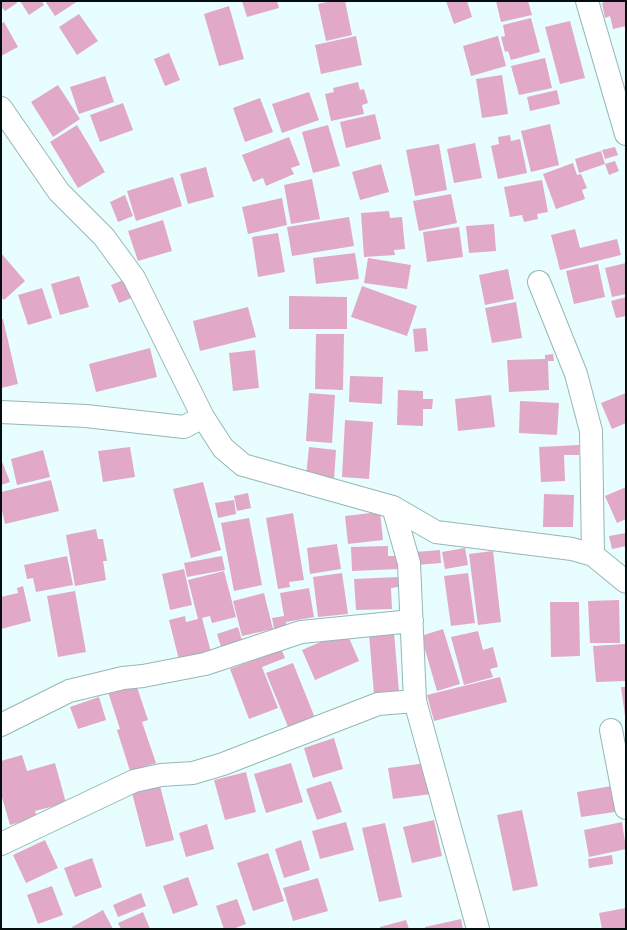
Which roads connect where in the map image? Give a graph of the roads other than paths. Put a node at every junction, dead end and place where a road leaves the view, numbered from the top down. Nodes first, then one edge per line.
1 (587, 1) edge
2 (1, 108) edge
3 (626, 134) edge
4 (539, 282) dead end
5 (1, 412) edge
6 (203, 417) junction
7 (393, 507) junction
8 (593, 555) junction
9 (626, 582) edge
10 (412, 621) junction
11 (415, 701) junction
12 (1, 725) edge
13 (611, 730) dead end
14 (626, 808) edge
15 (1, 844) edge
16 (478, 929) edge

1 - 3 street
2 - 6 street
4 - 8 street
5 - 6 street
6 - 7 street
7 - 8 street
7 - 10 street
8 - 9 street
10 - 11 street
10 - 12 street
11 - 15 street
11 - 16 street
13 - 14 street

